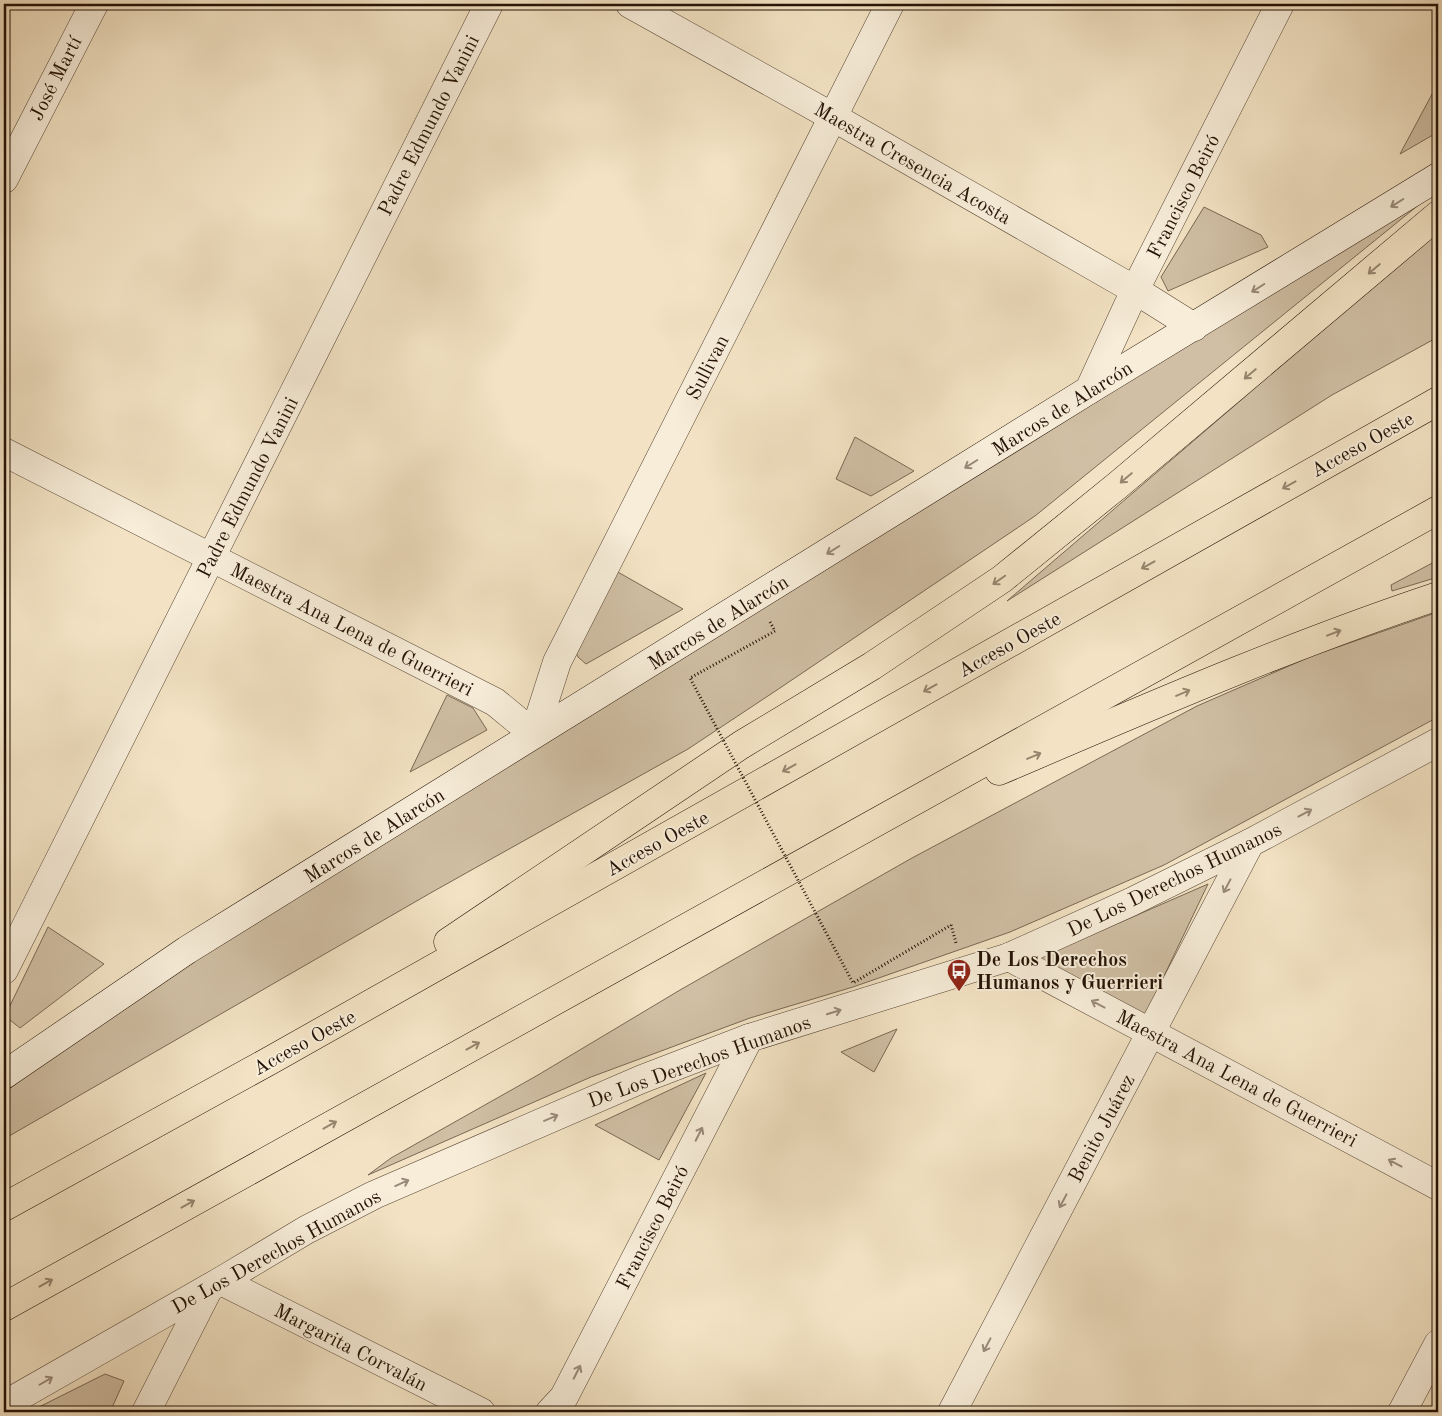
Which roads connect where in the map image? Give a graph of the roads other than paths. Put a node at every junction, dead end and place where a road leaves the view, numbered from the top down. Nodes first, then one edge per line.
1 (94, 4) edge
2 (489, 4) edge
3 (630, 4) edge
4 (890, 4) edge
5 (1280, 4) edge
6 (833, 117) junction
7 (1438, 177) edge
8 (4, 179) edge
9 (1438, 215) edge
10 (1135, 290) junction
11 (1194, 327) junction
12 (1090, 390) junction
13 (1438, 401) edge
14 (4, 452) edge
15 (1438, 510) edge
16 (211, 558) junction
17 (1438, 596) edge
18 (534, 734) junction
19 (1438, 742) edge
20 (860, 831) junction
21 (1250, 843) junction
22 (1009, 957) junction
23 (4, 970) edge
24 (1151, 1032) junction
25 (749, 1038) junction
26 (271, 1060) junction
27 (4, 1075) edge
28 (1438, 1186) edge
29 (4, 1207) edge
30 (215, 1285) junction
31 (4, 1306) edge
32 (1438, 1344) edge
33 (4, 1405) edge
34 (146, 1412) edge
35 (481, 1412) edge
36 (550, 1412) edge
37 (952, 1412) edge
38 (1402, 1412) edge

1 - 8 street, José Martí
2 - 16 street, Padre Edmundo Vanini
3 - 6 street, Maestra Cresencia Acosta
4 - 6 street, Sullivan
5 - 10 street, Francisco Beiró
6 - 10 street, Maestra Cresencia Acosta
6 - 18 street, Sullivan
7 -> 11 street, Marcos de Alarcón
9 -> 26 highway
10 - 11 street, Maestra Cresencia Acosta
10 - 12 street, Francisco Beiró
11 - 12 street, Marcos de Alarcón
12 -> 18 street, Marcos de Alarcón
13 -> 26 highway, Acceso Oeste
14 - 16 street, Maestra Ana Lena de Guerrieri
15 - 20 highway
16 - 18 street, Maestra Ana Lena de Guerrieri
16 - 23 street, Padre Edmundo Vanini
20 -> 17 highway
18 - 27 street, Marcos de Alarcón
21 -> 19 street, De Los Derechos Humanos
31 -> 20 highway
21 - 22 street, De Los Derechos Humanos
21 -> 24 street, Benito Juárez
24 -> 22 street, Maestra Ana Lena de Guerrieri
25 -> 22 street, De Los Derechos Humanos
28 -> 24 street, Maestra Ana Lena de Guerrieri
24 -> 37 street, Benito Juárez
30 -> 25 street, De Los Derechos Humanos
36 -> 25 street, Francisco Beiró
26 - 29 highway, Acceso Oeste
33 -> 30 street, De Los Derechos Humanos
30 - 34 street
30 - 35 street, Margarita Corvalán
32 - 38 street

